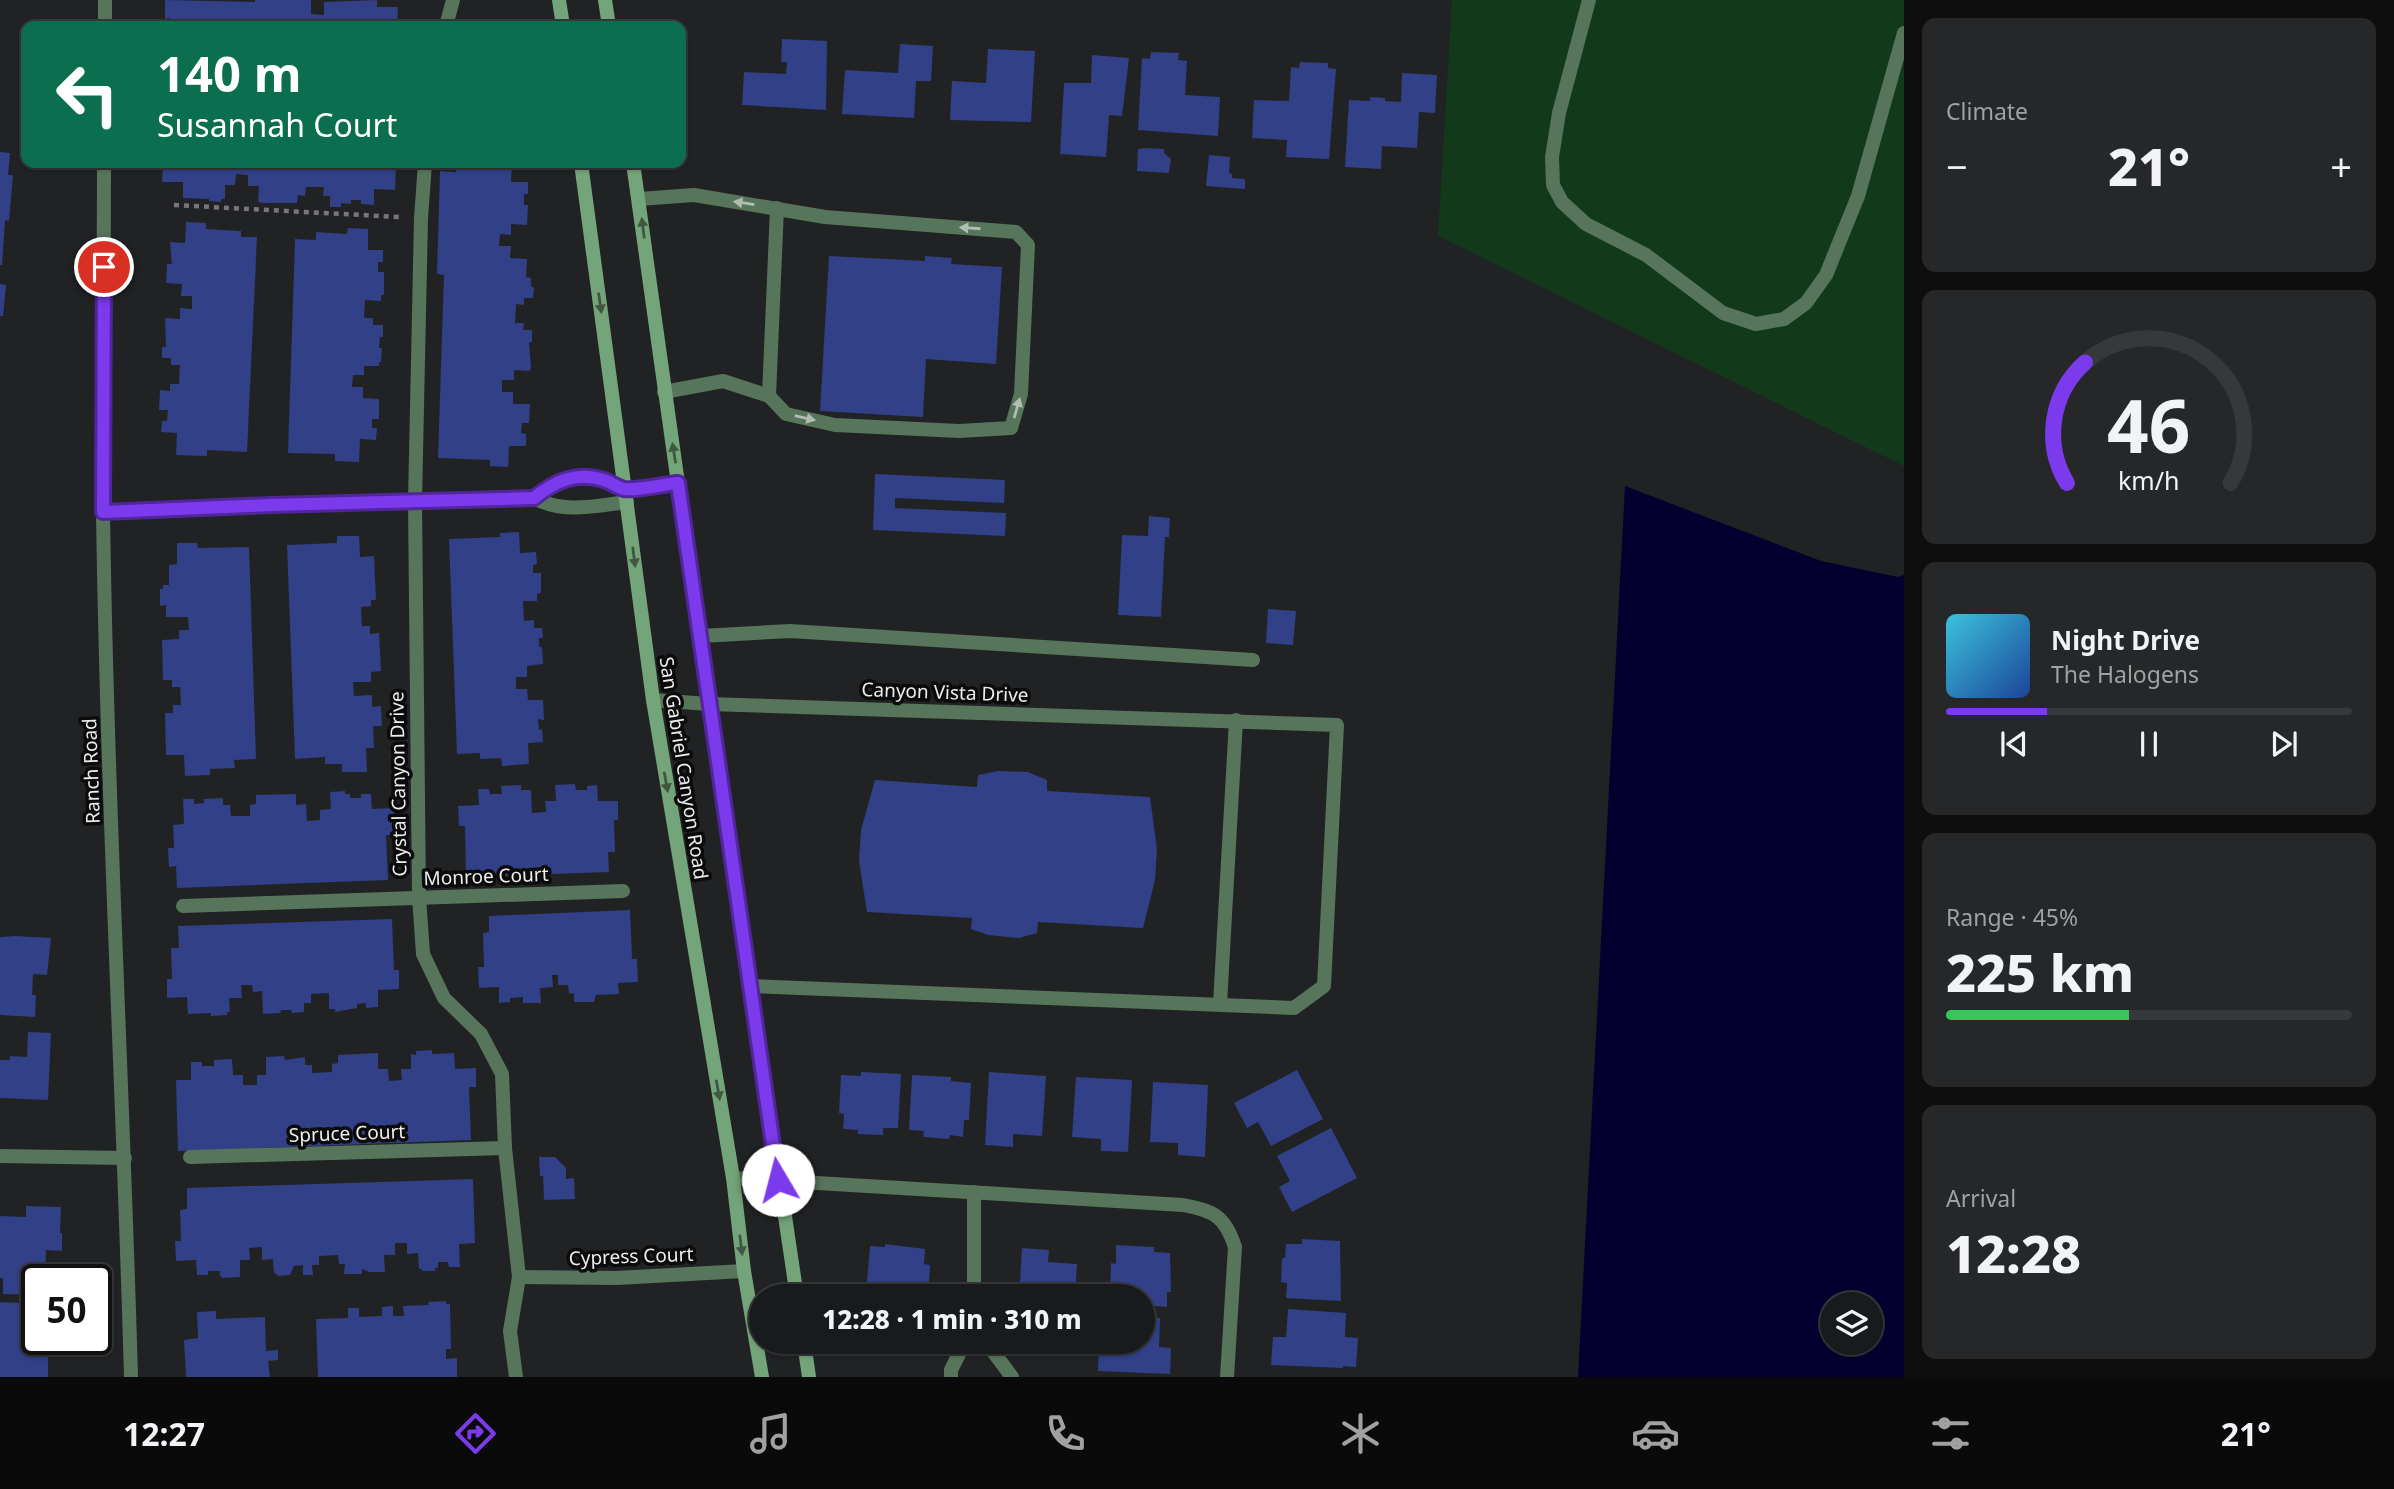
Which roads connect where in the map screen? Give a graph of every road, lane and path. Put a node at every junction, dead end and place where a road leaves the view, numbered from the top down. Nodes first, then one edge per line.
1 (105, 0) edge
2 (453, 0) edge
3 (559, 0) edge
4 (605, 0) edge
5 (1589, 0) edge
6 (105, 21) edge
7 (447, 21) edge
8 (562, 21) edge
9 (608, 21) edge
10 (1904, 33) edge
11 (104, 168) edge
12 (425, 168) edge
13 (582, 168) edge
14 (634, 168) edge
15 (639, 199) junction
16 (174, 205) dead end
17 (777, 208) junction
18 (421, 218) junction
19 (664, 392) junction
20 (769, 396) junction
21 (678, 483) junction
22 (626, 495) junction
23 (534, 498) junction
24 (415, 502) junction
25 (103, 512) junction
26 (700, 636) junction
27 (1253, 660) dead end
28 (653, 699) junction
29 (709, 704) junction
30 (1236, 720) junction
31 (623, 891) dead end
32 (419, 897) junction
33 (183, 906) dead end
34 (752, 986) junction
35 (1220, 1004) junction
36 (505, 1148) junction
37 (0, 1156) edge
38 (190, 1157) dead end
39 (125, 1158) junction
40 (733, 1178) junction
41 (778, 1180) junction
42 (974, 1192) junction
43 (744, 1271) junction
44 (519, 1277) junction
45 (795, 1284) edge
46 (974, 1284) edge
47 (806, 1354) edge
48 (959, 1354) edge
49 (995, 1354) edge
50 (131, 1377) edge
51 (516, 1377) edge
52 (762, 1377) edge
53 (809, 1377) edge
54 (951, 1377) edge
55 (1012, 1377) edge
56 (1227, 1377) edge

1 - 6 street
2 - 7 street
3 - 8 main road
4 - 9 main road
5 - 10 street
11 - 25 street, Ranch Road
12 - 18 street, Crystal Canyon Drive
13 -> 22 main road, San Gabriel Canyon Road
14 - 15 main road, San Gabriel Canyon Road
17 -> 15 street
19 -> 15 main road, San Gabriel Canyon Road
16 - 18 path
17 - 20 street
20 -> 17 street
18 - 24 street, Crystal Canyon Drive
19 - 20 street
21 -> 19 main road, San Gabriel Canyon Road
21 - 22 street
21 - 26 main road, San Gabriel Canyon Road
22 - 23 street
22 - 23 street
22 -> 28 main road, San Gabriel Canyon Road
23 - 24 street
24 - 25 street
24 - 32 street, Crystal Canyon Drive
25 - 39 street, Ranch Road
26 - 27 street
26 - 29 main road, San Gabriel Canyon Road
28 - 29 street, Canyon Vista Drive
28 -> 40 main road, San Gabriel Canyon Road
29 - 30 street, Canyon Vista Drive
29 - 34 main road, San Gabriel Canyon Road
30 - 35 street
30 - 35 street, Canyon Vista Drive
31 - 32 street, Monroe Court
32 - 33 street, Monroe Court
32 - 36 street, Crystal Canyon Drive
34 - 35 street, Canyon Vista Drive
34 - 41 main road, San Gabriel Canyon Road
36 - 38 street, Spruce Court
36 - 44 street, Crystal Canyon Drive
37 - 39 street
39 - 50 street, Ranch Road
40 - 41 street
40 -> 43 main road, San Gabriel Canyon Road
41 - 42 street
41 - 45 main road, San Gabriel Canyon Road
42 - 46 street
42 - 56 street
43 - 44 street, Cypress Court
43 - 52 main road, San Gabriel Canyon Road
44 - 51 street, Crystal Canyon Drive
47 - 53 main road
48 - 54 street
49 - 55 street

